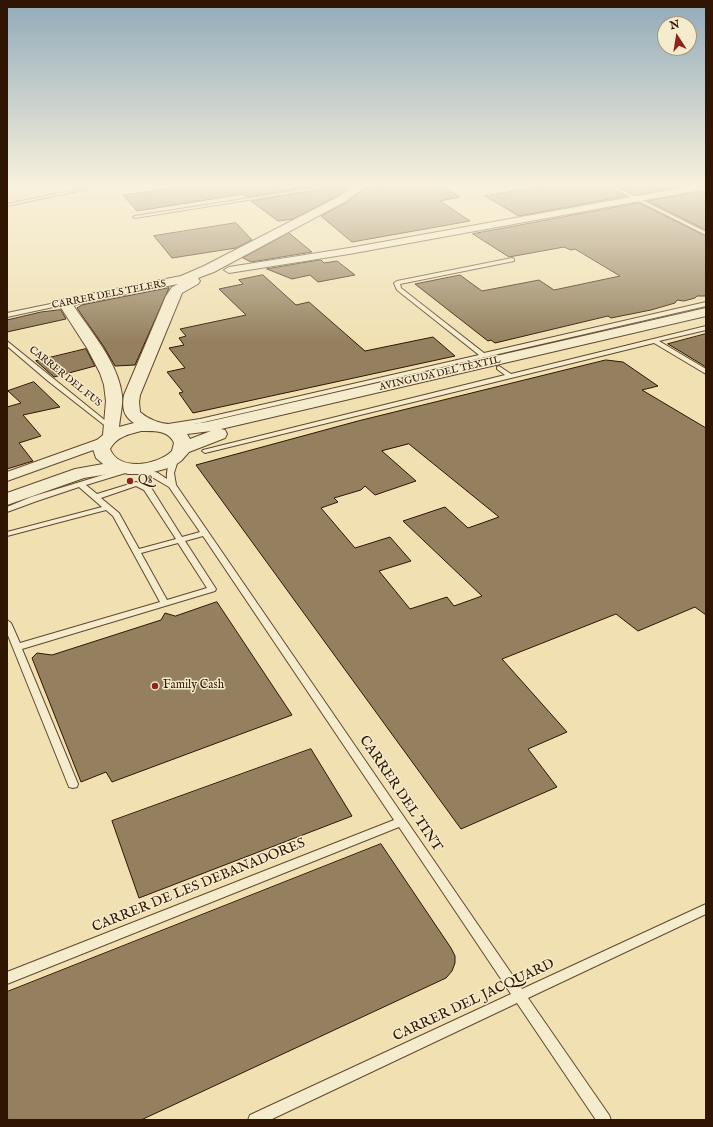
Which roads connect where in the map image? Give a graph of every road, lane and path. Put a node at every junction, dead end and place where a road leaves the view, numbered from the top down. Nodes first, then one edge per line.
1 (274, 238) edge
2 (421, 238) edge
3 (512, 260) dead end
4 (221, 268) junction
5 (161, 285) junction
6 (177, 290) junction
7 (65, 303) junction
8 (706, 304) edge
9 (706, 312) edge
10 (7, 315) edge
11 (706, 319) edge
12 (706, 328) edge
13 (655, 340) junction
14 (7, 343) edge
15 (484, 356) junction
16 (504, 372) junction
17 (706, 372) edge
18 (163, 428) junction
19 (107, 438) junction
20 (205, 451) dead end
21 (180, 452) junction
22 (129, 468) junction
23 (7, 477) edge
24 (80, 484) junction
25 (172, 485) junction
26 (7, 488) edge
27 (96, 497) junction
28 (7, 499) edge
29 (107, 508) junction
30 (7, 510) edge
31 (205, 533) junction
32 (7, 534) edge
33 (179, 540) junction
34 (137, 552) junction
35 (165, 603) junction
36 (7, 624) edge
37 (17, 647) junction
38 (73, 784) dead end
39 (401, 822) junction
40 (706, 909) edge
41 (7, 978) edge
42 (520, 996) junction
43 (255, 1120) edge
44 (604, 1120) edge

1 - 4 street
2 - 4 street, CARRER DELS TELERS
3 - 15 lane
4 - 5 street, CARRER DELS TELERS
4 - 6 street
5 - 6 street
5 - 7 street, CARRER DELS TELERS
6 - 18 street
7 - 10 lane, CARRER DELS TELERS
7 - 19 street
8 - 15 lane
9 - 18 street, AVINGUDA DEL TÈXTIL
11 - 16 street, AVINGUDA DEL TÈXTIL
12 - 13 lane
13 - 16 lane
13 - 17 lane
14 - 19 lane, CARRER DEL FUS
15 - 18 lane
16 - 20 lane
16 - 21 street, AVINGUDA DEL TÈXTIL
18 - 19 street, AVINGUDA DEL TÈXTIL
18 - 21 street
19 - 22 street
19 - 23 street
19 - 26 street
21 - 22 street, AVINGUDA DEL TÈXTIL
21 - 25 lane
22 - 24 lane
22 - 25 lane
22 - 28 street
24 - 27 lane
24 - 30 lane
25 - 31 lane, CARRER DEL TINT
27 - 29 lane
27 - 33 lane
29 - 32 lane
29 - 34 lane
31 - 33 lane
31 - 39 lane, CARRER DEL TINT
33 - 34 lane
33 - 35 lane
34 - 35 lane
35 - 37 lane
36 - 37 lane
37 - 38 lane
39 - 41 lane, CARRER DE LES DEBANADORES
39 - 42 lane, CARRER DEL TINT
40 - 42 lane, CARRER DEL JACQUARD
42 - 43 lane, CARRER DEL JACQUARD
42 - 44 lane, CARRER DEL TINT

